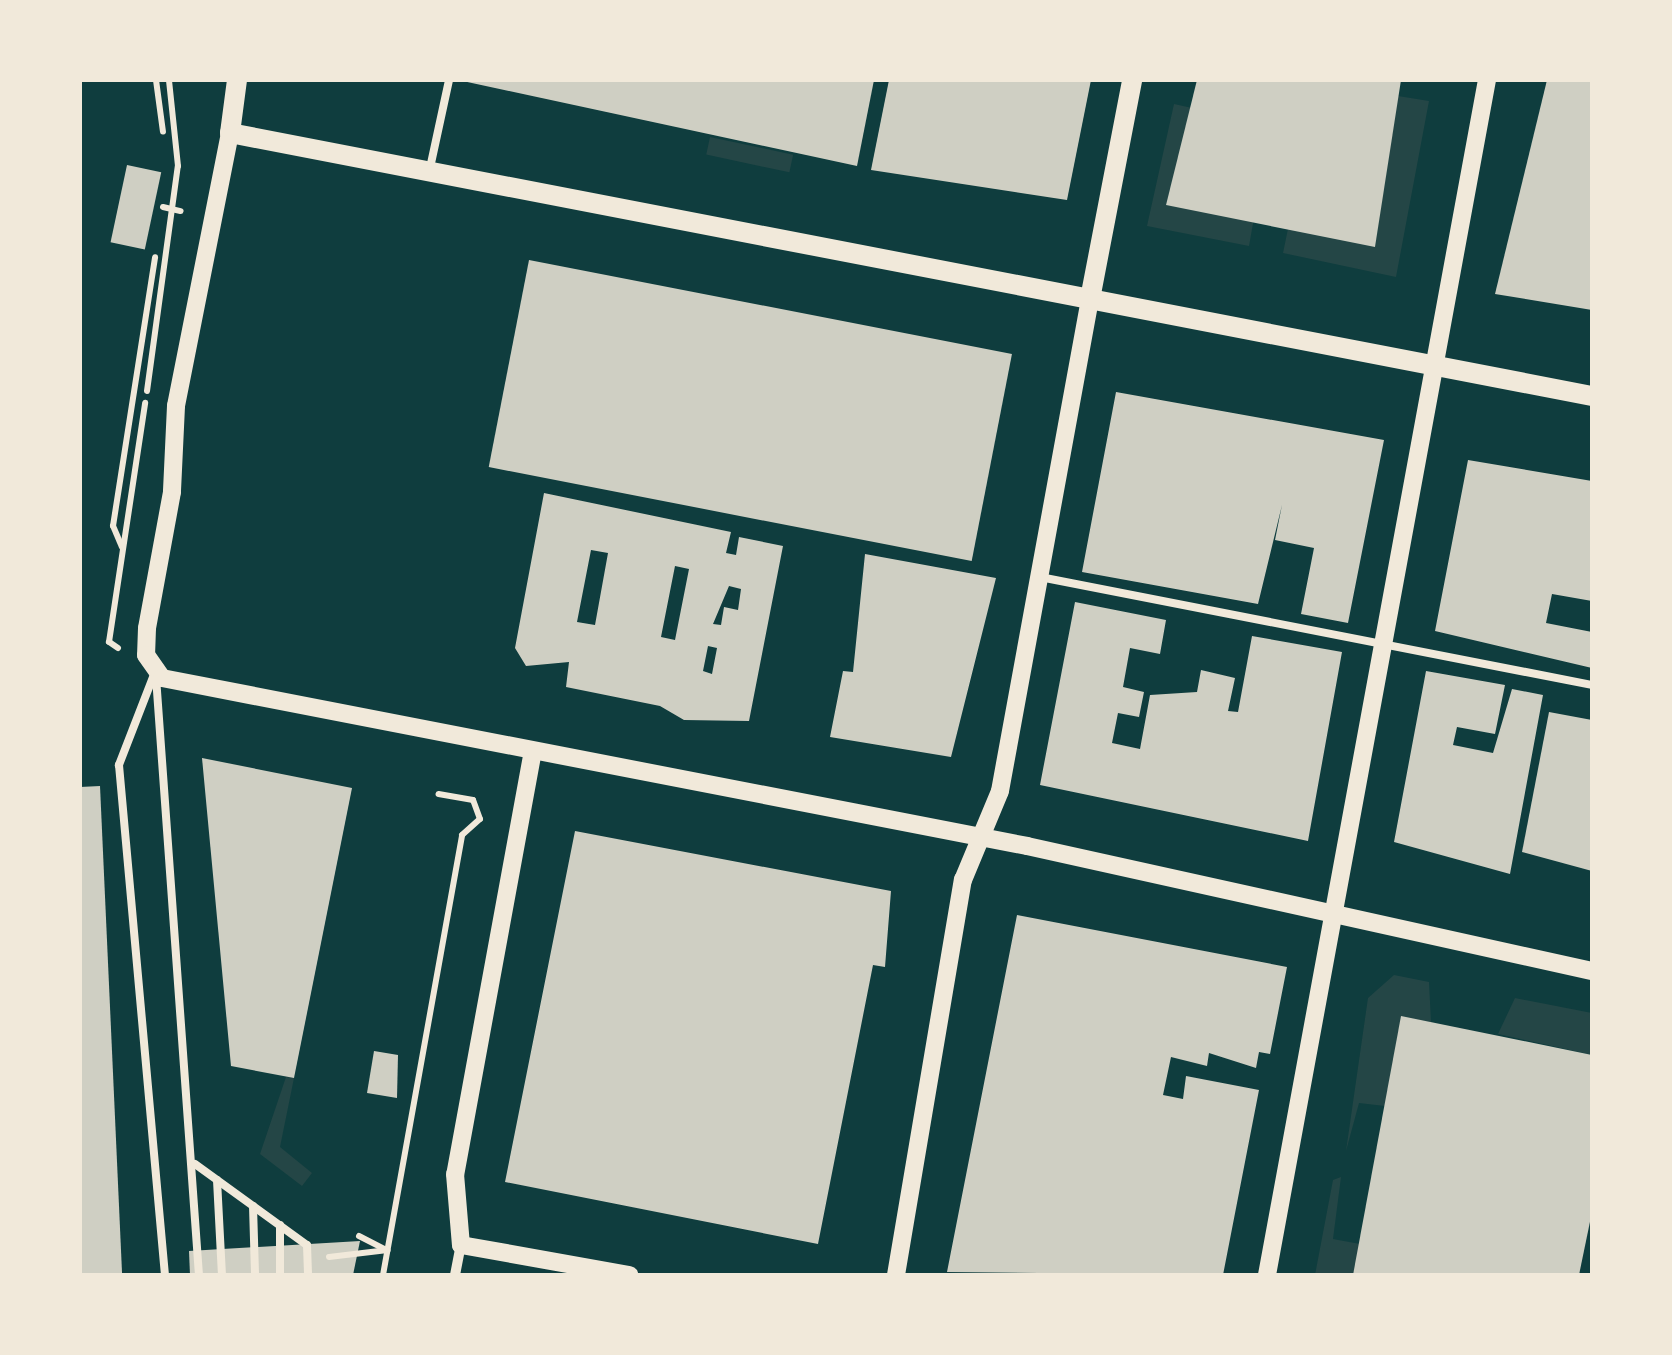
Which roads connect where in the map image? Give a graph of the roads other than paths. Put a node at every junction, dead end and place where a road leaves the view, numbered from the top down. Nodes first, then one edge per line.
1 (237, 80) edge
2 (449, 80) edge
3 (1132, 80) edge
4 (1487, 80) edge
5 (230, 133) junction
6 (429, 171) junction
7 (1090, 300) junction
8 (1432, 366) junction
9 (1592, 396) edge
10 (1040, 577) junction
11 (1382, 645) junction
12 (155, 672) junction
13 (1592, 686) edge
14 (532, 756) junction
15 (984, 838) junction
16 (1335, 912) junction
17 (1592, 971) edge
18 (195, 1164) junction
19 (217, 1180) junction
20 (253, 1206) junction
21 (280, 1225) junction
22 (461, 1244) junction
23 (165, 1275) edge
24 (199, 1275) edge
25 (222, 1275) edge
26 (255, 1275) edge
27 (280, 1275) edge
28 (308, 1275) edge
29 (455, 1275) edge
30 (629, 1275) edge
31 (896, 1275) edge
32 (1267, 1275) edge

1 - 5 main road
2 - 6 lane
3 - 7 main road
4 - 8 street
5 - 6 main road
5 - 12 street
6 - 7 main road
7 - 8 main road
7 - 10 street
8 - 9 main road
8 - 11 street
10 - 11 lane
10 - 15 street
11 - 13 lane
11 - 16 street
12 - 14 street
12 - 18 lane
12 - 23 lane
14 - 15 street
14 - 22 street
15 - 16 street
15 - 31 street
16 - 17 street
16 - 32 street
18 - 19 lane
18 - 24 lane
19 - 20 lane
19 - 25 lane
20 - 21 lane
20 - 26 lane
21 - 27 lane
21 - 28 lane
22 - 29 street
22 - 30 street

